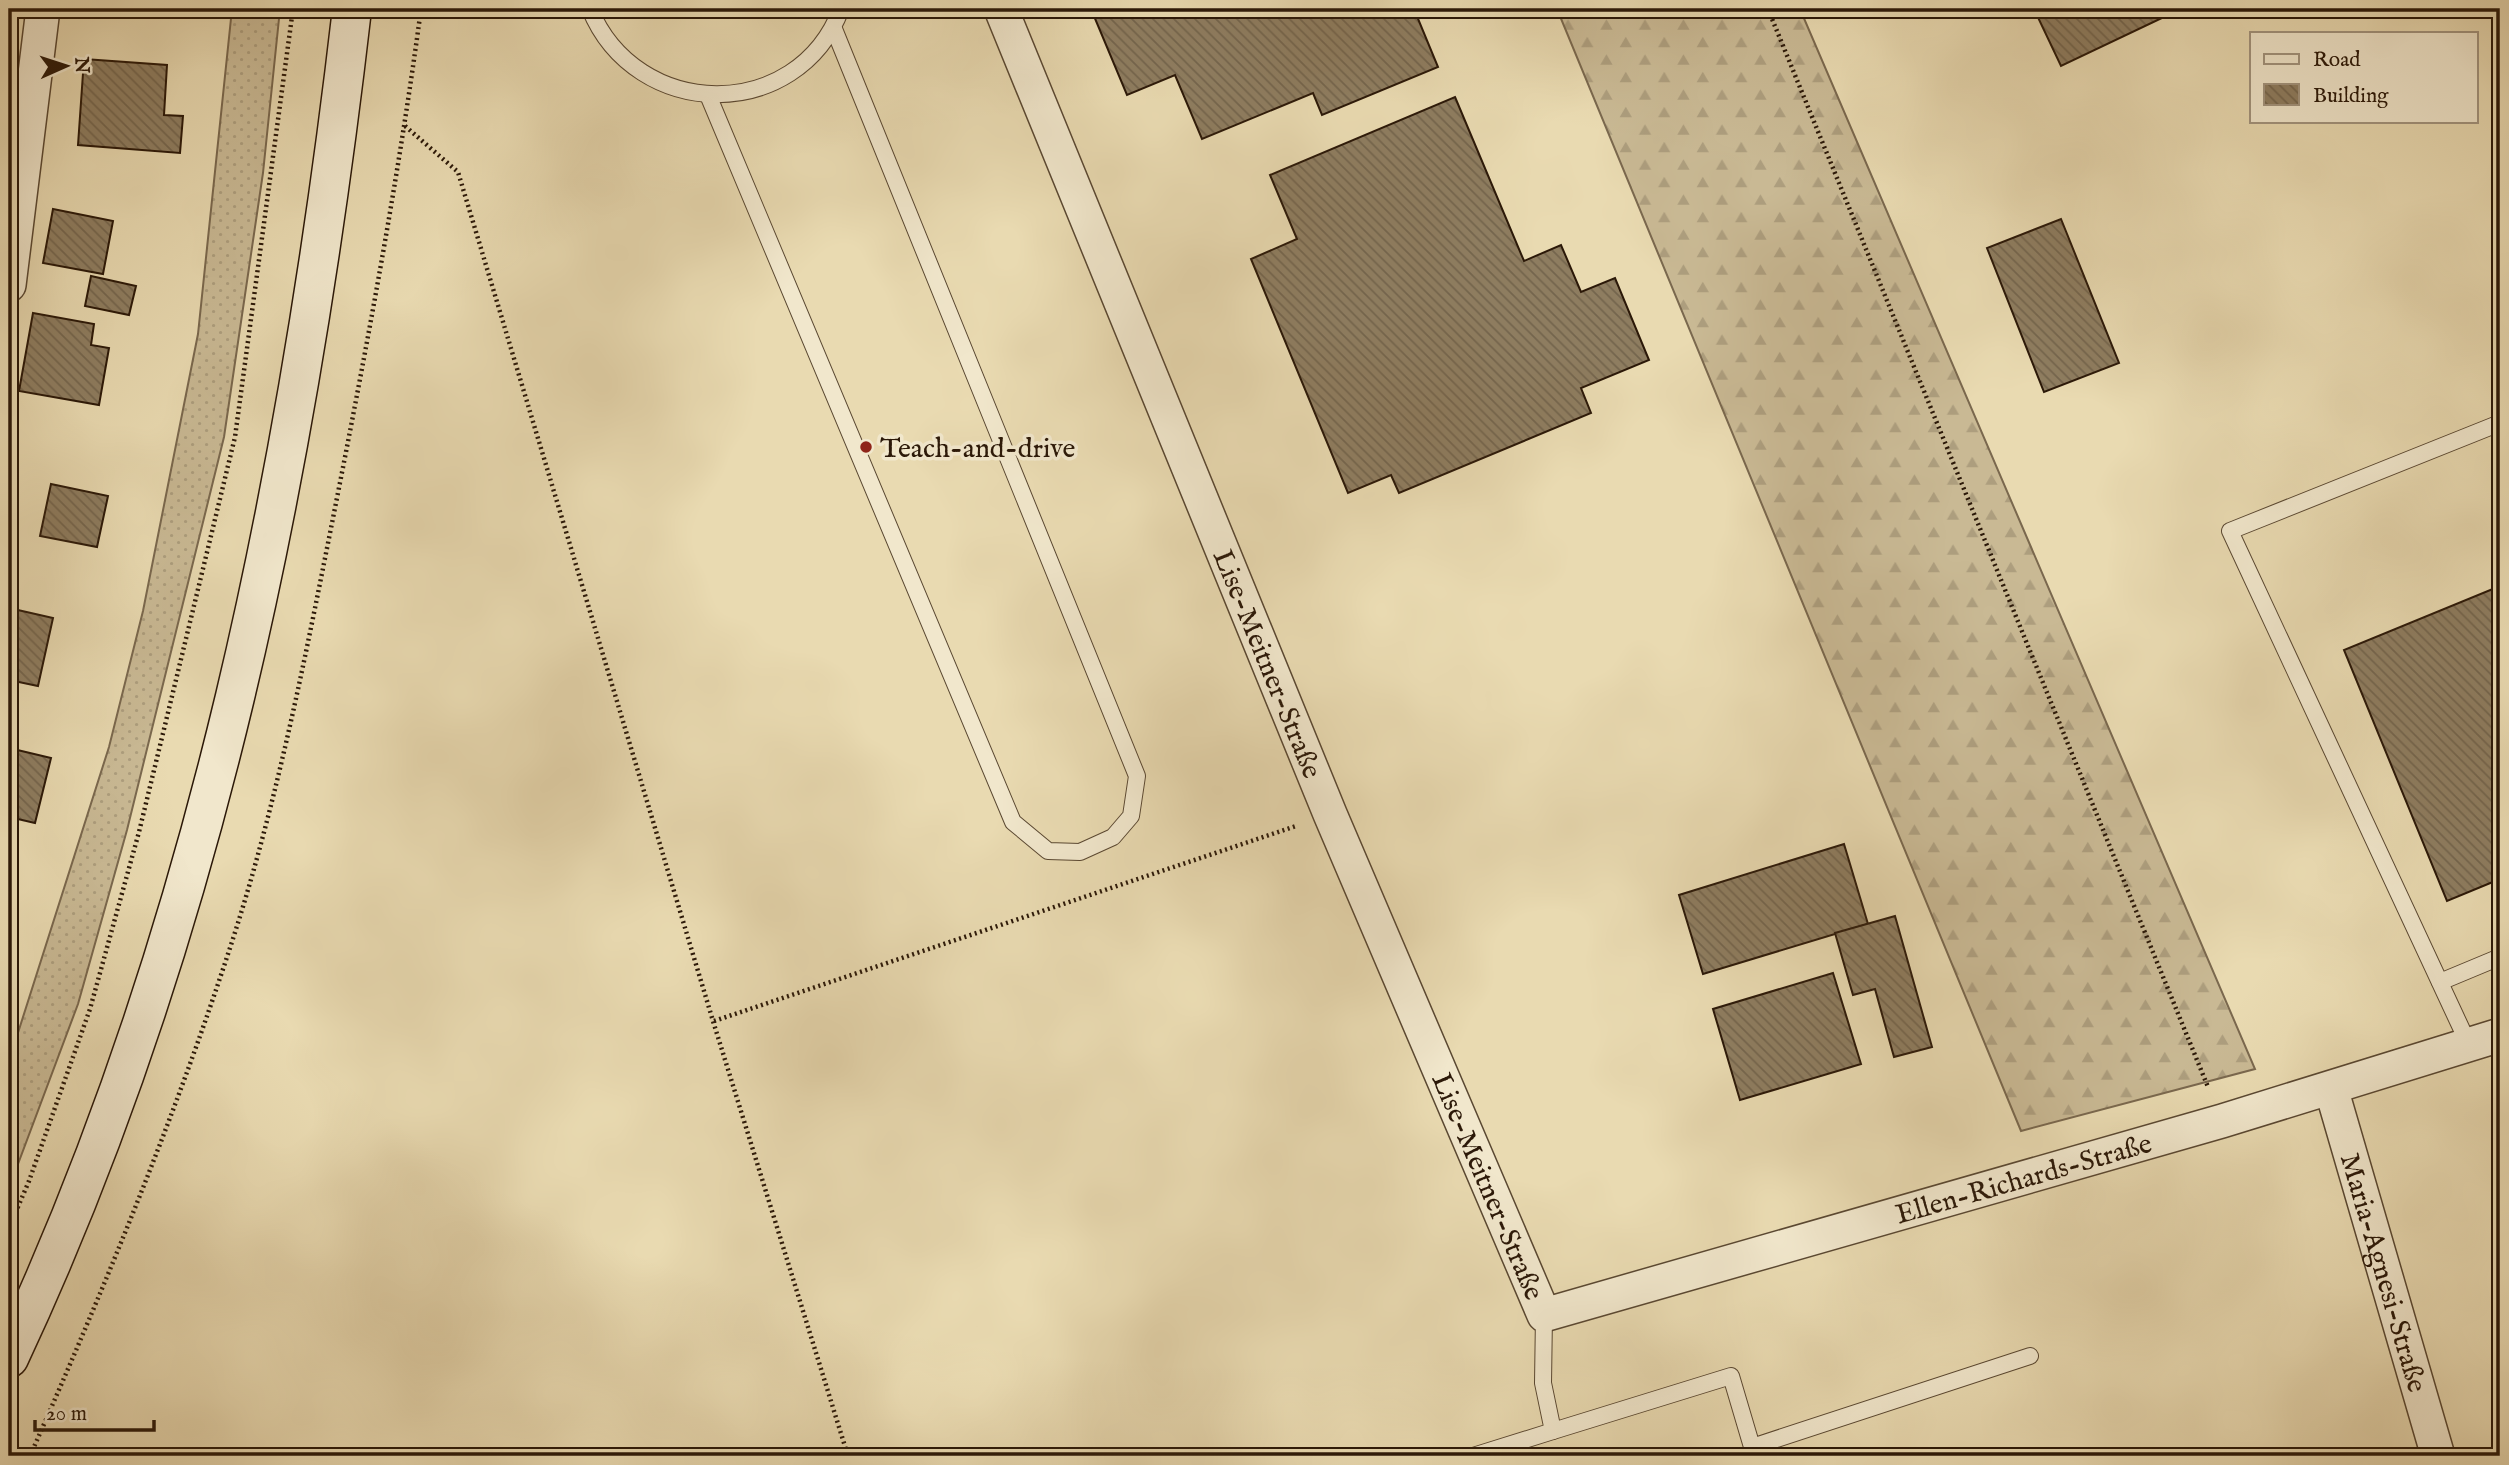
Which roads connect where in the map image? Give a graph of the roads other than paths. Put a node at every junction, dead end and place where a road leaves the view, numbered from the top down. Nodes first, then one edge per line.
1 (43, 9) edge
2 (352, 9) edge
3 (590, 9) edge
4 (841, 9) edge
5 (1001, 9) edge
6 (834, 29) junction
7 (708, 95) junction
8 (9, 285) edge
9 (2500, 423) edge
10 (2500, 957) edge
11 (2440, 982) junction
12 (2485, 1040) edge
13 (2331, 1088) junction
14 (1544, 1315) junction
15 (2030, 1356) dead end
16 (9, 1358) edge
17 (1553, 1431) junction
18 (1473, 1456) edge
19 (2438, 1456) edge

1 - 8 street
2 - 16 main road
3 - 7 lane
4 - 6 lane
5 - 14 street, Lise-Meitner-Straße
6 - 7 lane
6 - 7 lane
9 - 11 lane
10 - 11 lane
11 - 12 lane
12 - 13 street, Ellen-Richards-Straße
13 - 14 street, Ellen-Richards-Straße
13 - 19 street, Maria-Agnesi-Straße
14 - 17 lane
15 - 17 lane
17 - 18 lane

